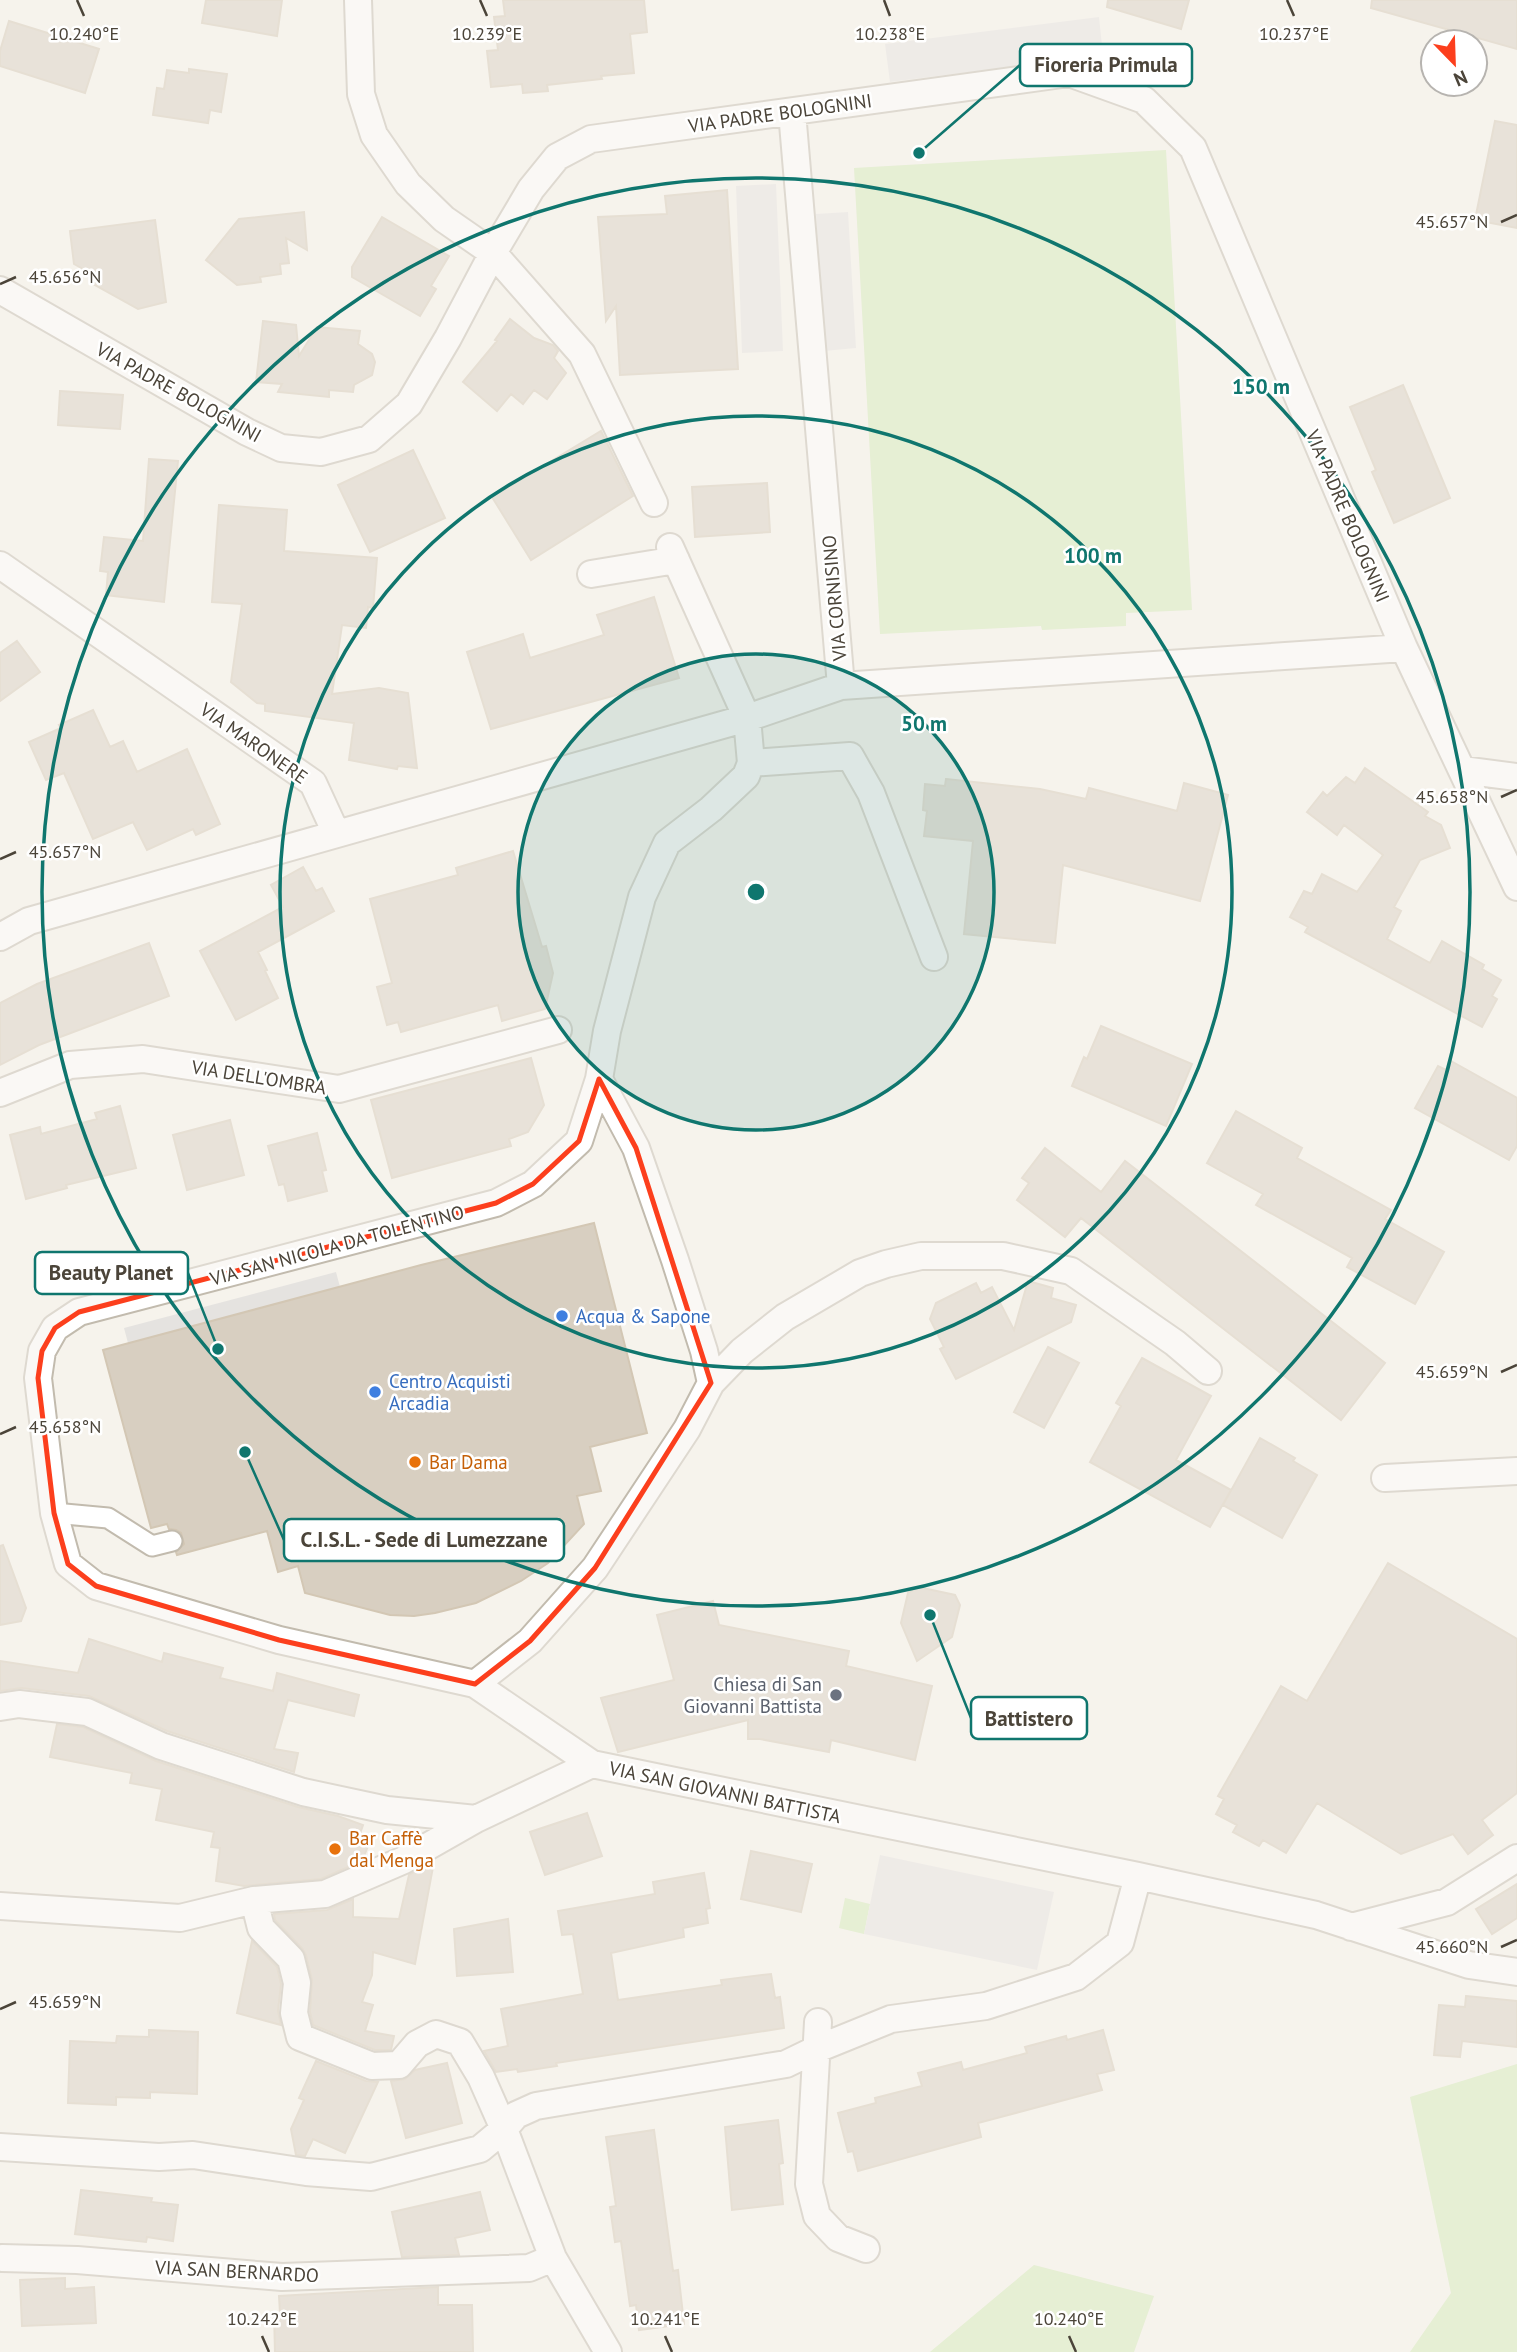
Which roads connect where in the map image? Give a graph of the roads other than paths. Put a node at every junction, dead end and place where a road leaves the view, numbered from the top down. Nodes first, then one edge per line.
1 (358, 0) edge
2 (792, 112) junction
3 (493, 253) junction
4 (0, 290) edge
5 (654, 503) dead end
6 (0, 565) edge
7 (591, 574) dead end
8 (1404, 648) junction
9 (841, 686) junction
10 (747, 718) junction
11 (751, 763) junction
12 (1462, 770) junction
13 (1517, 777) edge
14 (336, 833) junction
15 (1517, 887) edge
16 (0, 937) edge
17 (934, 957) dead end
18 (558, 1030) dead end
19 (599, 1079) junction
20 (0, 1093) edge
21 (1208, 1371) dead end
22 (711, 1383) junction
23 (1517, 1471) edge
24 (1385, 1478) dead end
25 (54, 1513) junction
26 (172, 1541) dead end
27 (475, 1684) junction
28 (0, 1707) edge
29 (592, 1764) junction
30 (476, 1819) junction
31 (1517, 1858) edge
32 (1138, 1876) junction
33 (254, 1900) junction
34 (0, 1906) edge
35 (1352, 1927) junction
36 (1517, 1972) edge
37 (818, 2022) dead end
38 (817, 2049) junction
39 (504, 2129) junction
40 (0, 2147) edge
41 (866, 2249) dead end
42 (2, 2258) dead end
43 (553, 2258) junction
44 (608, 2352) edge

1 - 3 street
2 - 3 street, VIA PADRE BOLOGNINI
2 - 8 street, VIA PADRE BOLOGNINI
2 - 9 street, VIA CORNISINO
3 - 4 street, VIA PADRE BOLOGNINI
3 - 5 street
6 - 14 street, VIA MARONERE
7 - 10 street
8 - 9 street
8 - 12 street, VIA PADRE BOLOGNINI
9 - 10 street, VIA CORNISINO
10 - 11 street
10 - 14 street, VIA CORNISINO
11 - 17 street
11 - 19 street, VIA SAN NICOLA DA TOLENTINO
12 - 13 street
12 - 15 street, VIA PADRE BOLOGNINI
14 - 16 street
18 - 20 street, VIA DELL'OMBRA
19 - 22 street
19 - 25 street, VIA SAN NICOLA DA TOLENTINO
21 - 22 street
22 - 27 street
23 - 24 street
25 - 26 street
25 - 27 street, VIA SAN NICOLA DA TOLENTINO
27 - 29 street, VIA SAN NICOLA DA TOLENTINO
28 - 30 street
29 - 30 street, VIA SAN GIOVANNI BATTISTA
29 - 32 street, VIA SAN GIOVANNI BATTISTA
30 - 33 street
31 - 35 street
32 - 35 street, VIA SAN GIOVANNI BATTISTA
32 - 38 street
33 - 34 street
33 - 39 street
35 - 36 street, VIA SAN GIOVANNI BATTISTA
37 - 38 street
38 - 39 street
38 - 41 street
39 - 40 street
39 - 43 street
42 - 43 street, VIA SAN BERNARDO
43 - 44 street

